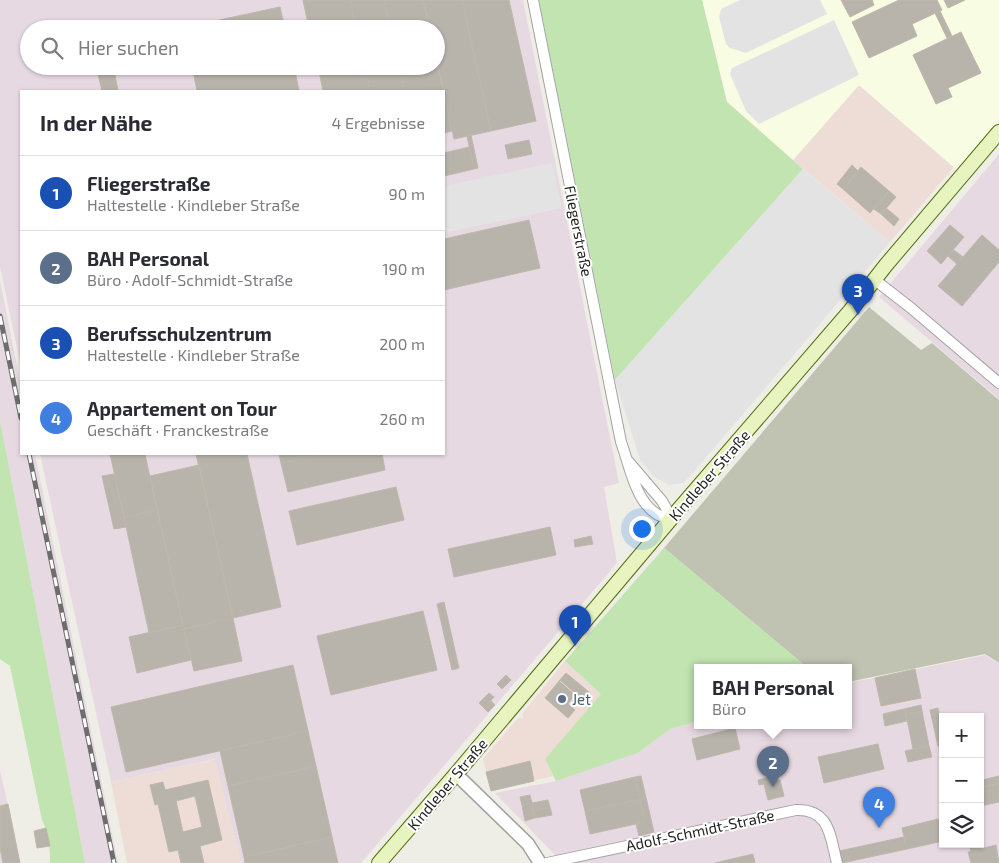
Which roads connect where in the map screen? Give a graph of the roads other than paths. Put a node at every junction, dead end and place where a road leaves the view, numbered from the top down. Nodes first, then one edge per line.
1 (532, 0) edge
2 (999, 132) edge
3 (874, 280) junction
4 (999, 382) edge
5 (671, 519) junction
6 (456, 774) junction
7 (379, 863) edge
8 (540, 863) edge
9 (547, 863) edge
10 (837, 863) edge

1 - 5 street, Fliegerstraße
2 - 3 main road, Kindleber Straße
3 - 4 street
3 - 5 main road, Kindleber Straße
5 - 6 main road, Kindleber Straße
6 - 7 main road, Kindleber Straße
6 - 8 street
9 - 10 street, Adolf-Schmidt-Straße

